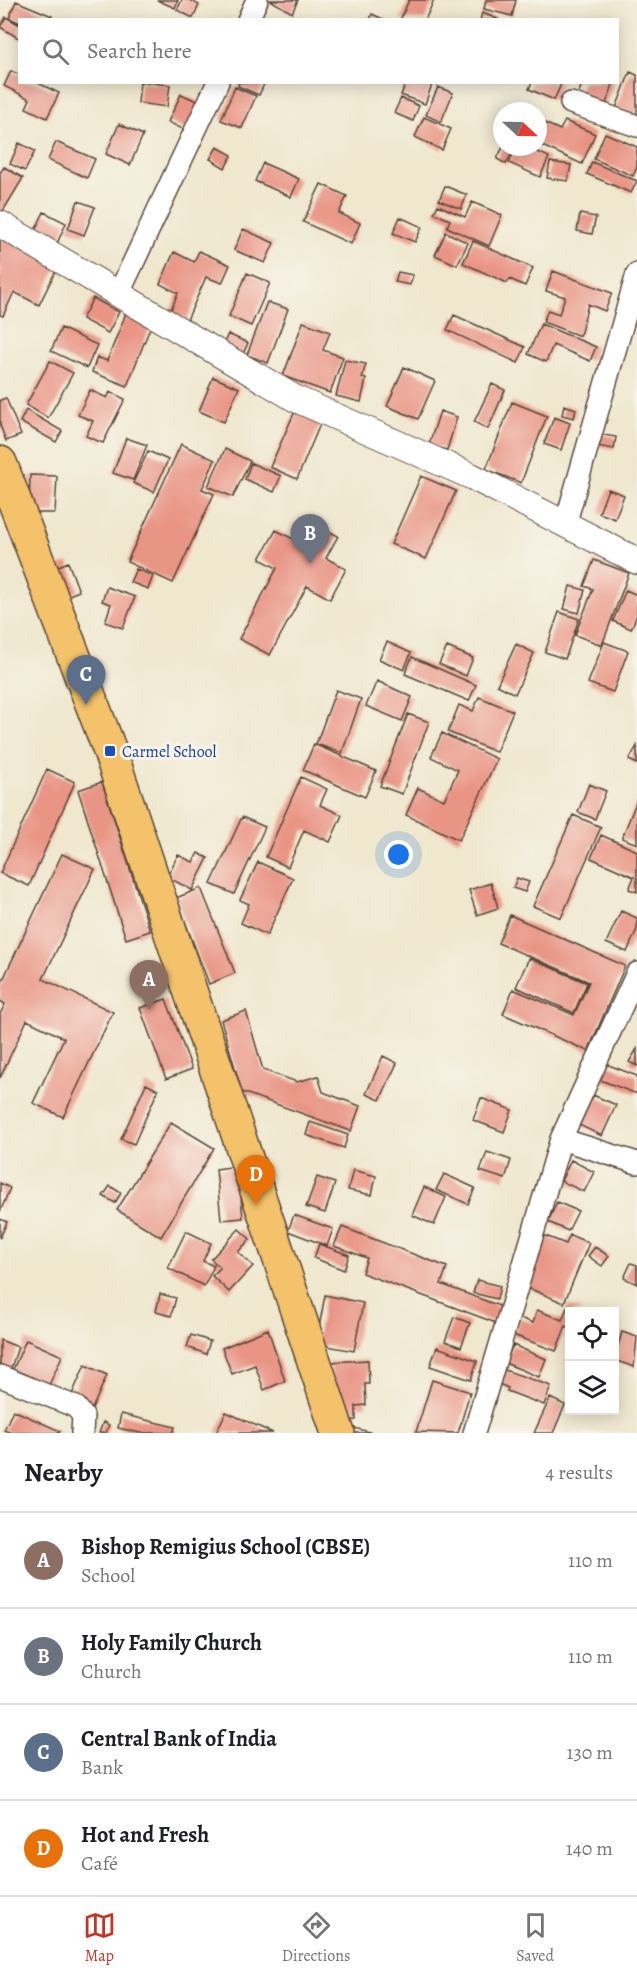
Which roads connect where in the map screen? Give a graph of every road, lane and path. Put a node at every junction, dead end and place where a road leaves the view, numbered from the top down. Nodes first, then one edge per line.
1 (257, 0) edge
2 (249, 18) edge
3 (217, 84) edge
4 (571, 103) dead end
5 (637, 126) edge
6 (0, 224) edge
7 (637, 274) edge
8 (119, 292) junction
9 (0, 463) edge
10 (565, 525) junction
11 (637, 561) edge
12 (637, 973) edge
13 (561, 1139) junction
14 (637, 1163) edge
15 (0, 1376) edge
16 (83, 1429) edge
17 (338, 1433) edge
18 (474, 1433) edge

1 - 2 street
3 - 8 street
4 - 5 street
6 - 8 street
7 - 10 street
8 - 10 street
9 - 17 main road
10 - 11 street
12 - 13 street
13 - 14 street
13 - 18 street
15 - 16 street

